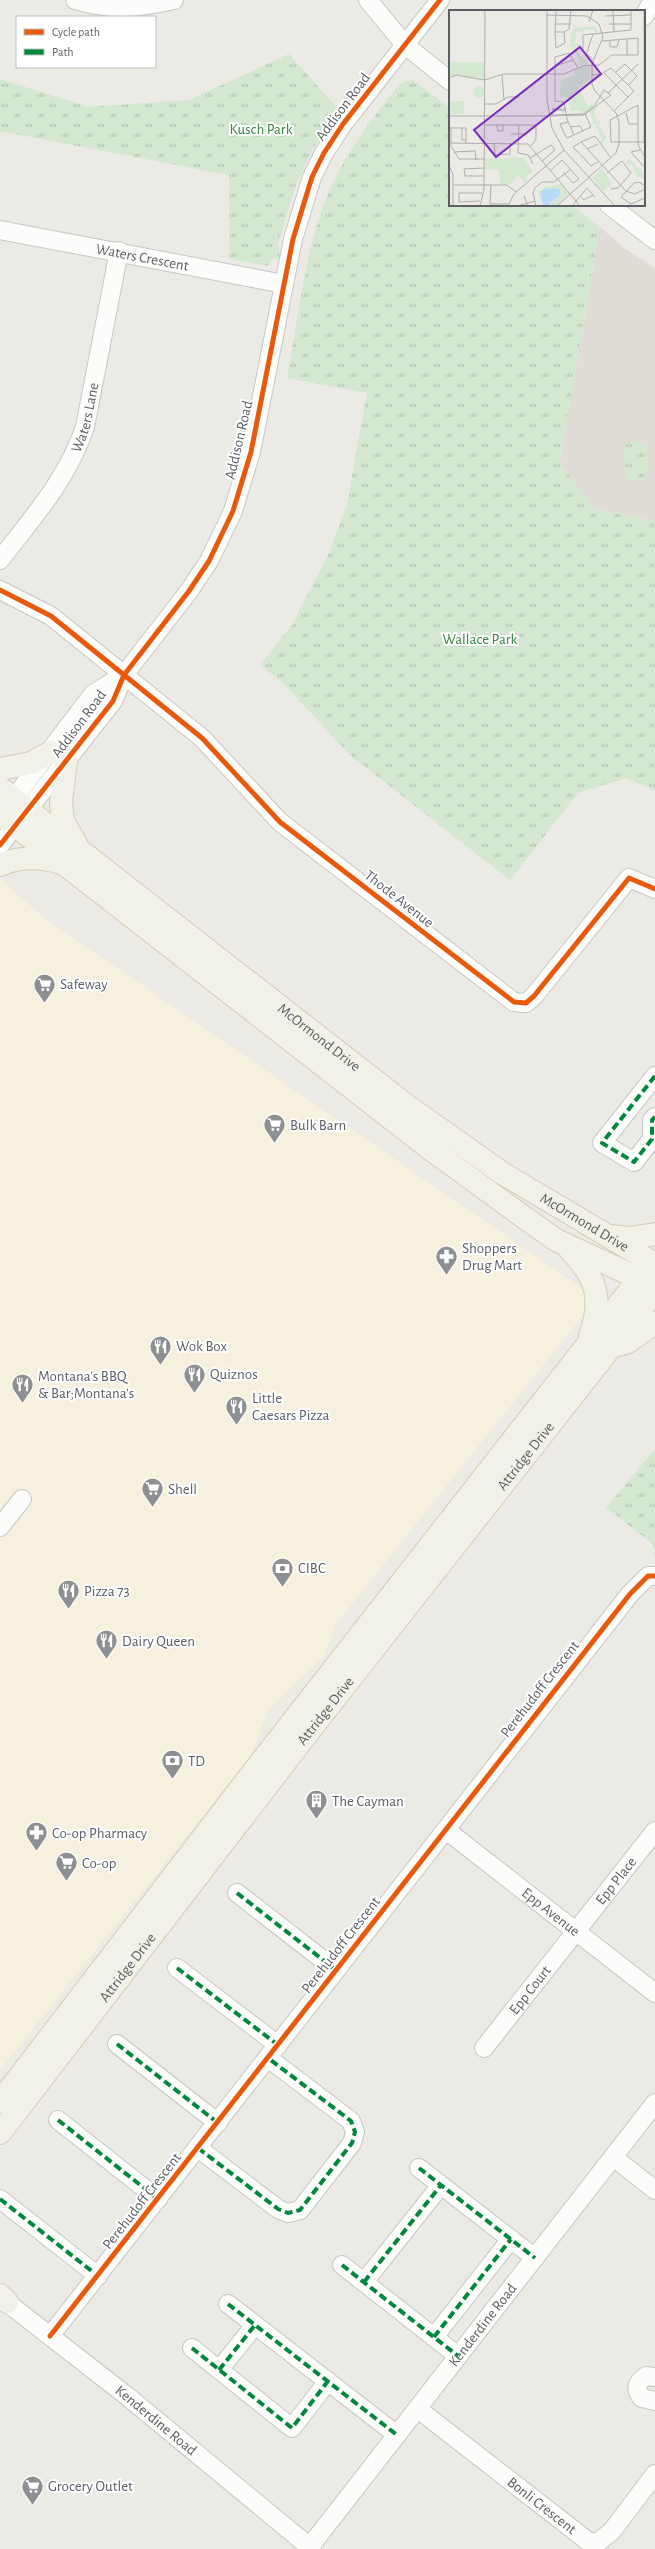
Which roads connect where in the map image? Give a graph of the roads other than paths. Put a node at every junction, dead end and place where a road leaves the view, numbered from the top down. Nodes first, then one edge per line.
1 (75, 0) edge
2 (174, 0) edge
3 (368, 0) edge
4 (440, 0) edge
5 (653, 0) edge
6 (645, 14) edge
7 (405, 45) junction
8 (449, 80) edge
9 (610, 206) edge
10 (0, 230) edge
11 (655, 240) edge
12 (118, 251) junction
13 (284, 284) junction
14 (0, 560) edge
15 (0, 590) edge
16 (124, 675) junction
17 (58, 757) junction
18 (0, 769) edge
19 (8, 810) edge
20 (0, 845) edge
21 (77, 846) junction
22 (65, 864) junction
23 (0, 865) edge
24 (655, 889) edge
25 (291, 1040) junction
26 (330, 1044) junction
27 (655, 1076) edge
28 (655, 1117) edge
29 (655, 1234) edge
30 (603, 1235) junction
31 (556, 1240) junction
32 (652, 1273) edge
33 (655, 1324) edge
34 (586, 1347) junction
35 (611, 1348) junction
36 (22, 1499) dead end
37 (0, 1527) edge
38 (655, 1576) edge
39 (446, 1830) junction
40 (655, 1831) edge
41 (237, 1893) dead end
42 (576, 1931) junction
43 (177, 1968) dead end
44 (336, 1970) junction
45 (655, 1993) edge
46 (117, 2044) dead end
47 (484, 2048) dead end
48 (273, 2051) junction
49 (0, 2102) edge
50 (655, 2103) edge
51 (58, 2120) dead end
52 (218, 2123) junction
53 (0, 2133) edge
54 (198, 2148) junction
55 (613, 2157) junction
56 (419, 2168) dead end
57 (441, 2184) junction
58 (655, 2190) edge
59 (0, 2199) edge
60 (158, 2199) junction
61 (511, 2239) junction
62 (535, 2258) junction
63 (342, 2265) dead end
64 (98, 2276) junction
65 (364, 2282) junction
66 (2, 2298) edge
67 (228, 2304) dead end
68 (255, 2324) junction
69 (50, 2336) junction
70 (434, 2337) junction
71 (192, 2348) dead end
72 (458, 2356) junction
73 (219, 2370) junction
74 (655, 2377) edge
75 (328, 2381) junction
76 (655, 2401) edge
77 (418, 2409) junction
78 (397, 2435) junction
79 (655, 2474) edge
80 (310, 2548) edge

1 - 2 street
3 - 7 street
4 - 7 street, Addison Road
5 - 6 street
7 - 8 street
7 - 13 street, Addison Road
9 - 11 street
10 - 12 street, Waters Crescent
12 - 13 street, Waters Crescent
12 - 14 street, Waters Lane
13 - 16 street, Addison Road
15 - 16 street
16 - 17 street, Addison Road
16 - 24 street, Thode Avenue
17 - 18 main road
17 - 19 street, Addison Road
17 - 21 main road
19 - 20 street, Addison Road
19 - 21 main road, McOrmond Drive
19 - 22 main road, McOrmond Drive
21 - 26 main road, McOrmond Drive
22 - 23 main road
22 - 25 main road, McOrmond Drive
25 - 26 main road
25 - 31 main road, McOrmond Drive
26 - 30 main road, McOrmond Drive
27 - 28 street
29 - 30 main road
30 - 32 main road, McOrmond Drive
31 - 32 main road, McOrmond Drive
31 - 34 main road
32 - 34 main road, Attridge Drive
32 - 35 main road, Attridge Drive
33 - 35 main road
34 - 49 main road, Attridge Drive
35 - 53 main road, Attridge Drive
36 - 37 street
38 - 39 street, Perehudoff Crescent
39 - 42 street, Epp Avenue
39 - 44 street, Perehudoff Crescent
40 - 42 street, Epp Place
41 - 44 street
42 - 45 street, Epp Avenue
42 - 47 street, Epp Court
43 - 48 street
44 - 48 street, Perehudoff Crescent
46 - 52 street
48 - 52 street, Perehudoff Crescent
48 - 54 street
50 - 55 street, Kenderdine Road
51 - 60 street
52 - 54 street, Perehudoff Crescent
54 - 60 street, Perehudoff Crescent
55 - 58 street
55 - 62 street, Kenderdine Road
56 - 57 street
57 - 61 street
57 - 65 street
59 - 64 street
60 - 64 street, Perehudoff Crescent
61 - 62 street
61 - 70 street
62 - 72 street, Kenderdine Road
63 - 65 street
64 - 69 street, Perehudoff Crescent
65 - 70 street
66 - 69 street, Kenderdine Road
67 - 68 street
68 - 73 street
68 - 75 street
69 - 80 street, Kenderdine Road
70 - 72 street
71 - 73 street
72 - 77 street, Kenderdine Road
73 - 75 street
74 - 76 street
75 - 78 street
77 - 78 street, Kenderdine Road
77 - 79 street, Bonli Crescent
78 - 80 street, Kenderdine Road

